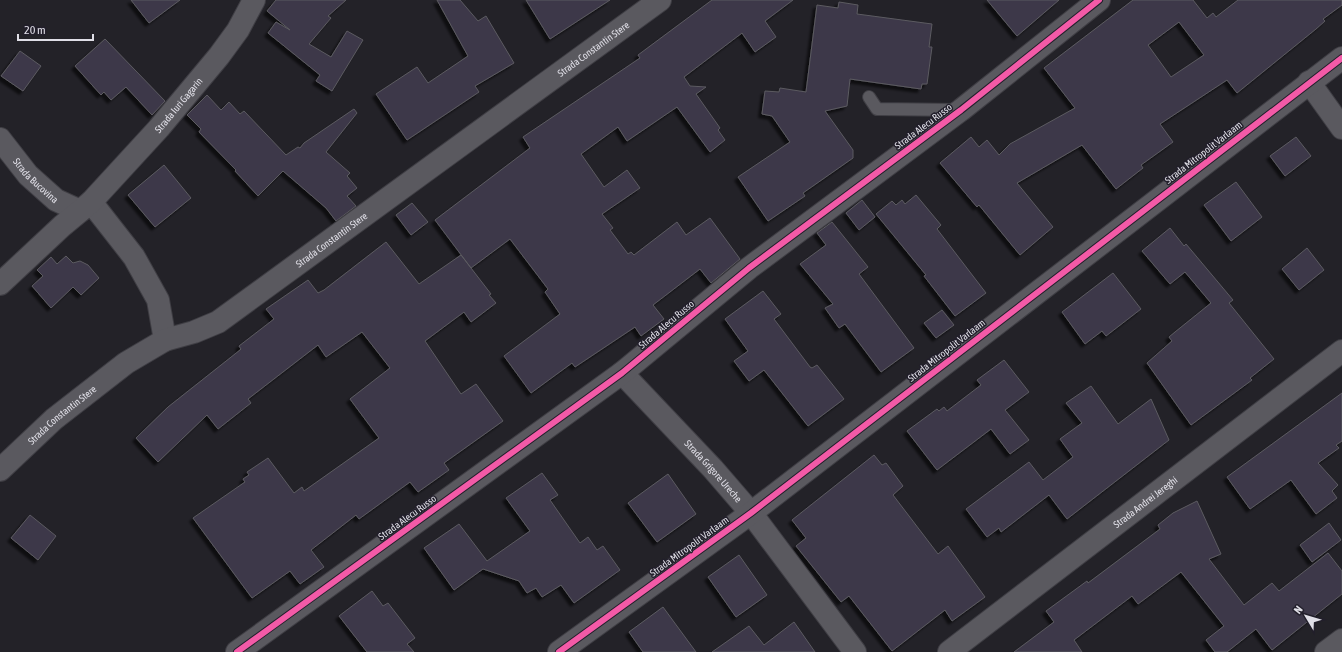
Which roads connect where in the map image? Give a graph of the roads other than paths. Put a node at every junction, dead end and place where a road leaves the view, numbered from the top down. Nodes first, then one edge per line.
1 (254, 0) edge
2 (660, 0) edge
3 (1099, 0) edge
4 (1342, 58) edge
5 (1309, 82) junction
6 (869, 96) dead end
7 (962, 110) junction
8 (1342, 128) edge
9 (0, 139) edge
10 (86, 207) junction
11 (0, 284) edge
12 (165, 340) junction
13 (1342, 351) edge
14 (622, 373) junction
15 (0, 470) edge
16 (752, 513) junction
17 (1342, 640) edge
18 (237, 652) edge
19 (559, 652) edge
20 (855, 652) edge
21 (949, 652) edge
22 (1326, 652) edge

1 - 10 street, Strada Iuri Gagarin
2 - 12 street, Strada Constantin Stere
3 - 7 street, Strada Alecu Russo
4 - 5 street, Strada Mitropolit Varlaam
5 - 8 street
5 - 16 street, Strada Mitropolit Varlaam
6 - 7 lane
7 - 14 street, Strada Alecu Russo
9 - 10 street, Strada Bucovina
10 - 11 street, Strada Iuri Gagarin
10 - 12 street
12 - 15 street, Strada Constantin Stere
13 - 21 street, Strada Andrei Jereghi
14 - 16 street, Strada Grigore Ureche
14 - 18 street, Strada Alecu Russo
16 - 19 street, Strada Mitropolit Varlaam
16 - 20 street, Strada Grigore Ureche
17 - 22 street

